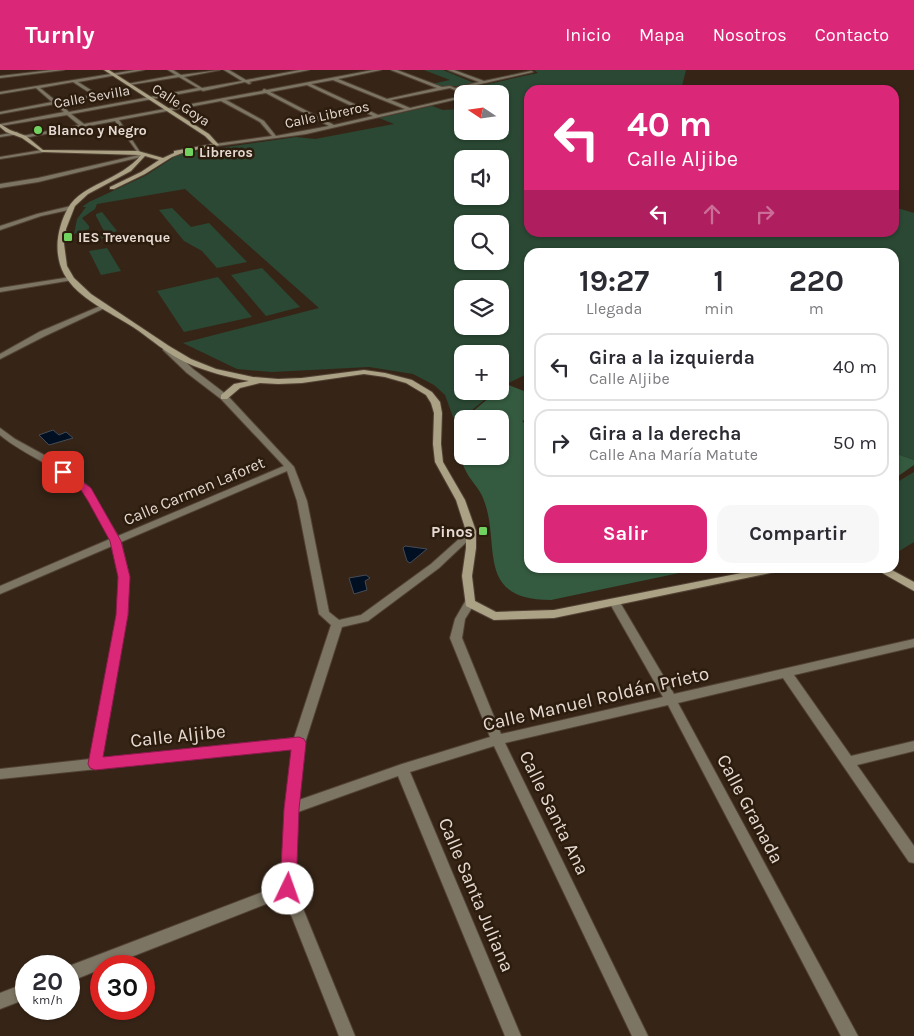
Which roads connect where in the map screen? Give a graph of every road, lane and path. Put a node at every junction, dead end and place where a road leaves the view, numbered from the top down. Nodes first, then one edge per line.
1 (11, 70) edge
2 (62, 70) edge
3 (106, 70) edge
4 (142, 70) edge
5 (170, 70) edge
6 (218, 70) edge
7 (226, 70) edge
8 (306, 70) edge
9 (379, 70) edge
10 (393, 70) edge
11 (450, 70) edge
12 (0, 71) edge
13 (529, 71) edge
14 (342, 72) dead end
15 (113, 74) junction
16 (287, 74) junction
17 (179, 76) junction
18 (350, 76) junction
19 (0, 77) edge
20 (334, 78) junction
21 (74, 81) junction
22 (246, 81) junction
23 (483, 83) junction
24 (129, 84) junction
25 (308, 84) junction
26 (474, 85) edge
27 (37, 87) junction
28 (201, 89) junction
29 (441, 89) junction
30 (454, 89) edge
31 (266, 91) junction
32 (0, 93) edge
33 (98, 95) junction
34 (150, 98) junction
35 (454, 99) edge
36 (221, 100) junction
37 (387, 100) junction
38 (56, 103) junction
39 (113, 105) junction
40 (409, 109) junction
41 (166, 110) junction
42 (0, 113) edge
43 (68, 113) junction
44 (376, 116) junction
45 (116, 120) junction
46 (0, 125) edge
47 (83, 126) junction
48 (332, 126) junction
49 (17, 133) junction
50 (0, 136) edge
51 (24, 137) junction
52 (275, 137) junction
53 (217, 145) junction
54 (194, 148) junction
55 (42, 151) junction
56 (183, 151) junction
57 (141, 154) junction
58 (0, 158) edge
59 (162, 160) junction
60 (0, 186) edge
61 (71, 208) junction
62 (0, 228) edge
63 (71, 280) junction
64 (0, 290) edge
65 (105, 306) junction
66 (166, 348) junction
67 (0, 357) edge
68 (267, 381) junction
69 (224, 397) junction
70 (0, 431) edge
71 (290, 467) junction
72 (471, 533) junction
73 (116, 541) junction
74 (756, 573) edge
75 (890, 573) edge
76 (914, 587) edge
77 (0, 590) edge
78 (614, 602) junction
79 (470, 603) junction
80 (337, 624) junction
81 (914, 643) edge
82 (786, 673) junction
83 (671, 700) junction
84 (498, 740) junction
85 (299, 743) junction
86 (914, 746) edge
87 (849, 762) junction
88 (95, 764) junction
89 (402, 769) junction
90 (0, 774) edge
91 (292, 809) junction
92 (914, 856) edge
93 (288, 889) junction
94 (80, 970) edge
95 (15, 995) edge
96 (0, 1001) edge
97 (348, 1036) edge
98 (513, 1036) edge
99 (640, 1036) edge
100 (850, 1036) edge

1 - 12 street
2 - 19 street
3 - 15 street, Calle Goya
4 - 15 street
5 - 17 street
6 - 17 street
7 - 22 street
8 - 16 street, Calle Sevilla
9 - 18 street
10 - 29 street
11 - 23 street
13 - 23 street
14 - 18 street
15 - 21 street
15 - 24 street, Calle Goya
16 - 22 street, Calle Sevilla
16 - 25 street
17 - 24 street
17 - 28 street
18 - 20 street
20 - 25 street
20 - 37 street
21 - 27 street
21 - 33 street
22 - 28 street, Calle Sevilla
22 - 31 street
23 - 26 street
24 - 34 street, Calle Goya
25 - 31 street
25 - 44 street
27 - 32 street
27 - 38 street
28 - 34 street, Calle Sevilla
28 - 36 street
29 - 30 street
29 - 37 street
31 - 36 street
31 - 48 street
33 - 38 street
33 - 39 street
34 - 39 street, Calle Sevilla
34 - 41 street, Calle Goya
35 - 40 street, Calle Libreros
36 - 41 street
36 - 52 street
37 - 40 street
38 - 42 street
38 - 43 street
39 - 43 street, Calle Sevilla
40 - 44 street, Calle Libreros
41 - 45 street
41 - 53 street, Calle Goya
43 - 46 street, Calle Sevilla
43 - 47 street
44 - 48 street, Calle Libreros
45 - 47 street
45 - 57 street
46 - 49 street
47 - 51 street
48 - 52 street, Calle Libreros
49 - 50 street
49 - 51 street
51 - 55 street
52 - 53 street, Calle Libreros
53 - 54 street, Calle Libreros
54 - 56 street, Calle Libreros
54 - 57 street, Calle Libreros
55 - 57 street
55 - 58 street
56 - 57 street, Calle Libreros
56 - 59 street
57 - 59 street
57 - 60 street, Calle Libreros
57 - 61 street
59 - 61 street
61 - 62 street
61 - 63 street
63 - 64 street
63 - 65 street
65 - 66 street
65 - 67 street
66 - 68 street
66 - 69 street
68 - 69 street
68 - 72 street
69 - 71 street
70 - 73 street
71 - 73 street, Calle Carmen Laforet
71 - 80 street
72 - 79 street
72 - 80 street
73 - 77 street, Calle Carmen Laforet
73 - 88 street
74 - 78 street
75 - 76 street
78 - 79 street
78 - 83 street, Calle Granada
79 - 84 street, Calle Santa Ana
80 - 85 street
81 - 82 street, Calle Manuel Roldán Prieto
82 - 83 street, Calle Manuel Roldán Prieto
82 - 87 street
83 - 84 street, Calle Manuel Roldán Prieto
83 - 100 street, Calle Granada
84 - 89 street, Calle Manuel Roldán Prieto
84 - 99 street, Calle Santa Ana
85 - 88 street, Calle Aljibe
85 - 91 street
86 - 87 street
87 - 92 street
88 - 90 street, Calle Aljibe
89 - 91 street, Calle Manuel Roldán Prieto
89 - 98 street, Calle Santa Juliana
91 - 93 street
93 - 94 street
93 - 97 street
95 - 96 street

